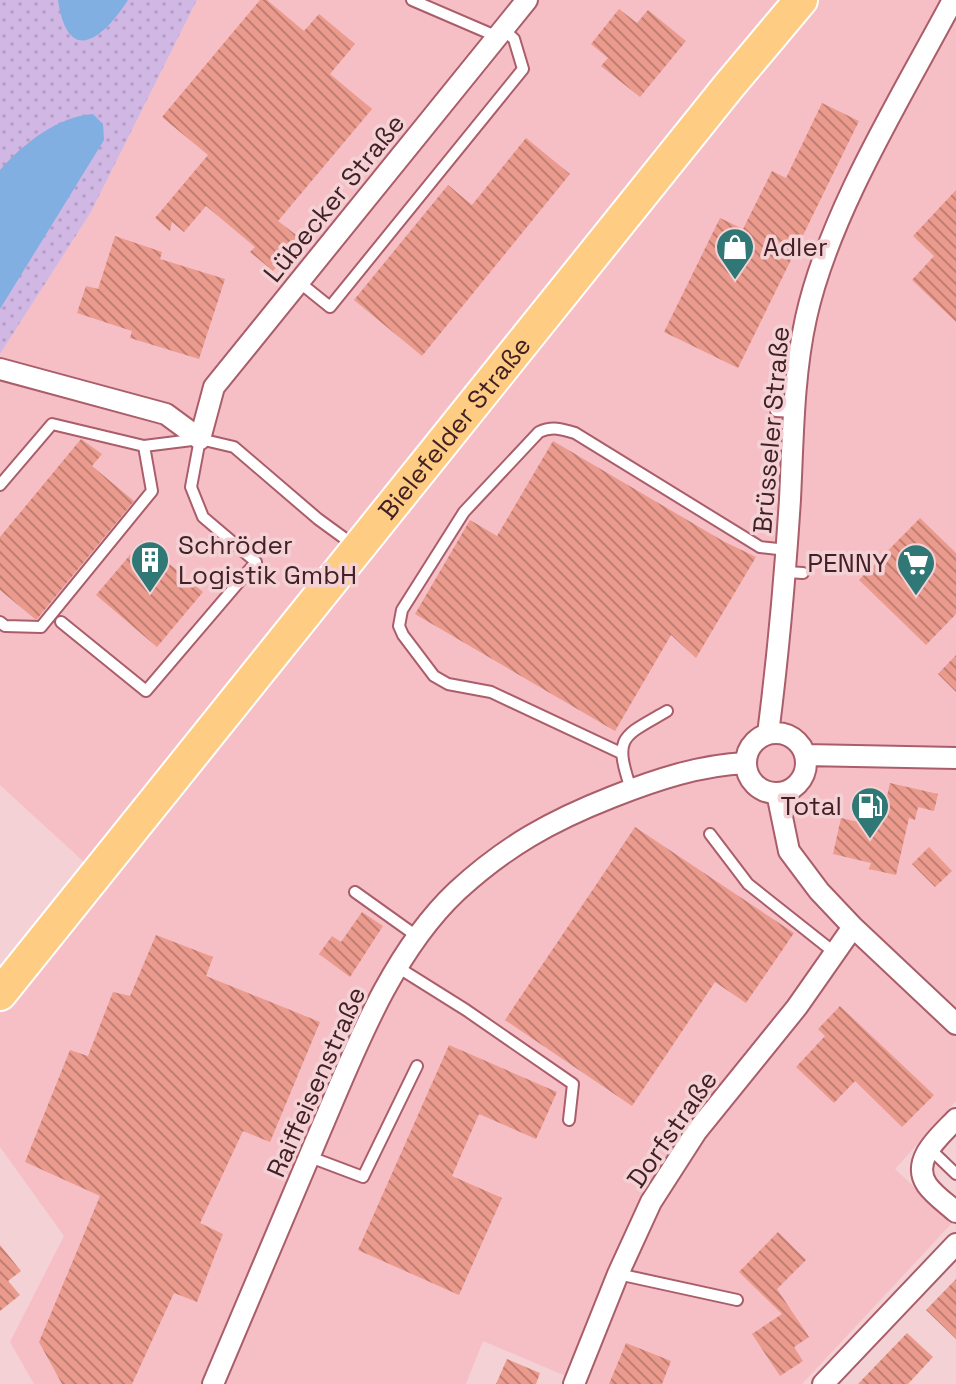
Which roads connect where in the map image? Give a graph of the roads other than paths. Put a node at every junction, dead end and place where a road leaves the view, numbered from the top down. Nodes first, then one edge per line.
1 (527, 0) edge
2 (791, 0) edge
3 (801, 0) edge
4 (953, 0) edge
5 (416, 1) edge
6 (501, 34) junction
7 (728, 87) junction
8 (299, 282) junction
9 (0, 369) edge
10 (200, 439) junction
11 (144, 446) junction
12 (0, 485) edge
13 (359, 549) junction
14 (787, 550) junction
15 (0, 622) edge
16 (61, 622) dead end
17 (667, 711) dead end
18 (776, 734) junction
19 (621, 753) junction
20 (805, 755) junction
21 (956, 758) edge
22 (746, 763) junction
23 (631, 789) junction
24 (777, 793) junction
25 (710, 834) dead end
26 (355, 892) dead end
27 (853, 927) junction
28 (418, 937) junction
29 (835, 953) junction
30 (399, 968) junction
31 (0, 994) edge
32 (956, 1024) edge
33 (417, 1066) dead end
34 (956, 1119) edge
35 (569, 1120) dead end
36 (929, 1148) junction
37 (310, 1157) junction
38 (956, 1174) edge
39 (956, 1212) edge
40 (956, 1244) edge
41 (618, 1274) junction
42 (737, 1300) dead end
43 (213, 1384) edge
44 (574, 1384) edge
45 (823, 1384) edge

1 - 6 street, Lübecker Straße
2 - 7 main road, Bielefelder Straße
3 - 7 main road, Bielefelder Straße
4 - 14 street, Brüsseler Straße
5 - 6 lane
6 - 8 street, Lübecker Straße
6 - 8 lane
7 - 13 main road, Bielefelder Straße
8 - 10 street, Lübecker Straße
9 - 10 street
10 - 11 lane
10 - 13 lane
10 - 16 lane
11 - 12 lane
11 - 15 lane
13 - 31 main road, Bielefelder Straße
14 - 18 street, Brüsseler Straße
14 - 19 lane
17 - 19 lane
18 - 20 street
18 - 22 street
19 - 23 lane
20 - 21 street
20 - 24 street
22 - 23 street, Raiffeisenstraße
22 - 24 street
23 - 28 street, Raiffeisenstraße
24 - 27 street
25 - 29 lane
26 - 28 lane
27 - 29 street, Dorfstraße
27 - 32 street
28 - 30 street, Raiffeisenstraße
29 - 41 street, Dorfstraße
30 - 35 lane
30 - 37 street, Raiffeisenstraße
33 - 37 lane
34 - 36 street
36 - 38 lane
36 - 39 street
37 - 43 street, Raiffeisenstraße
40 - 45 street
41 - 42 lane
41 - 44 street, Dorfstraße

